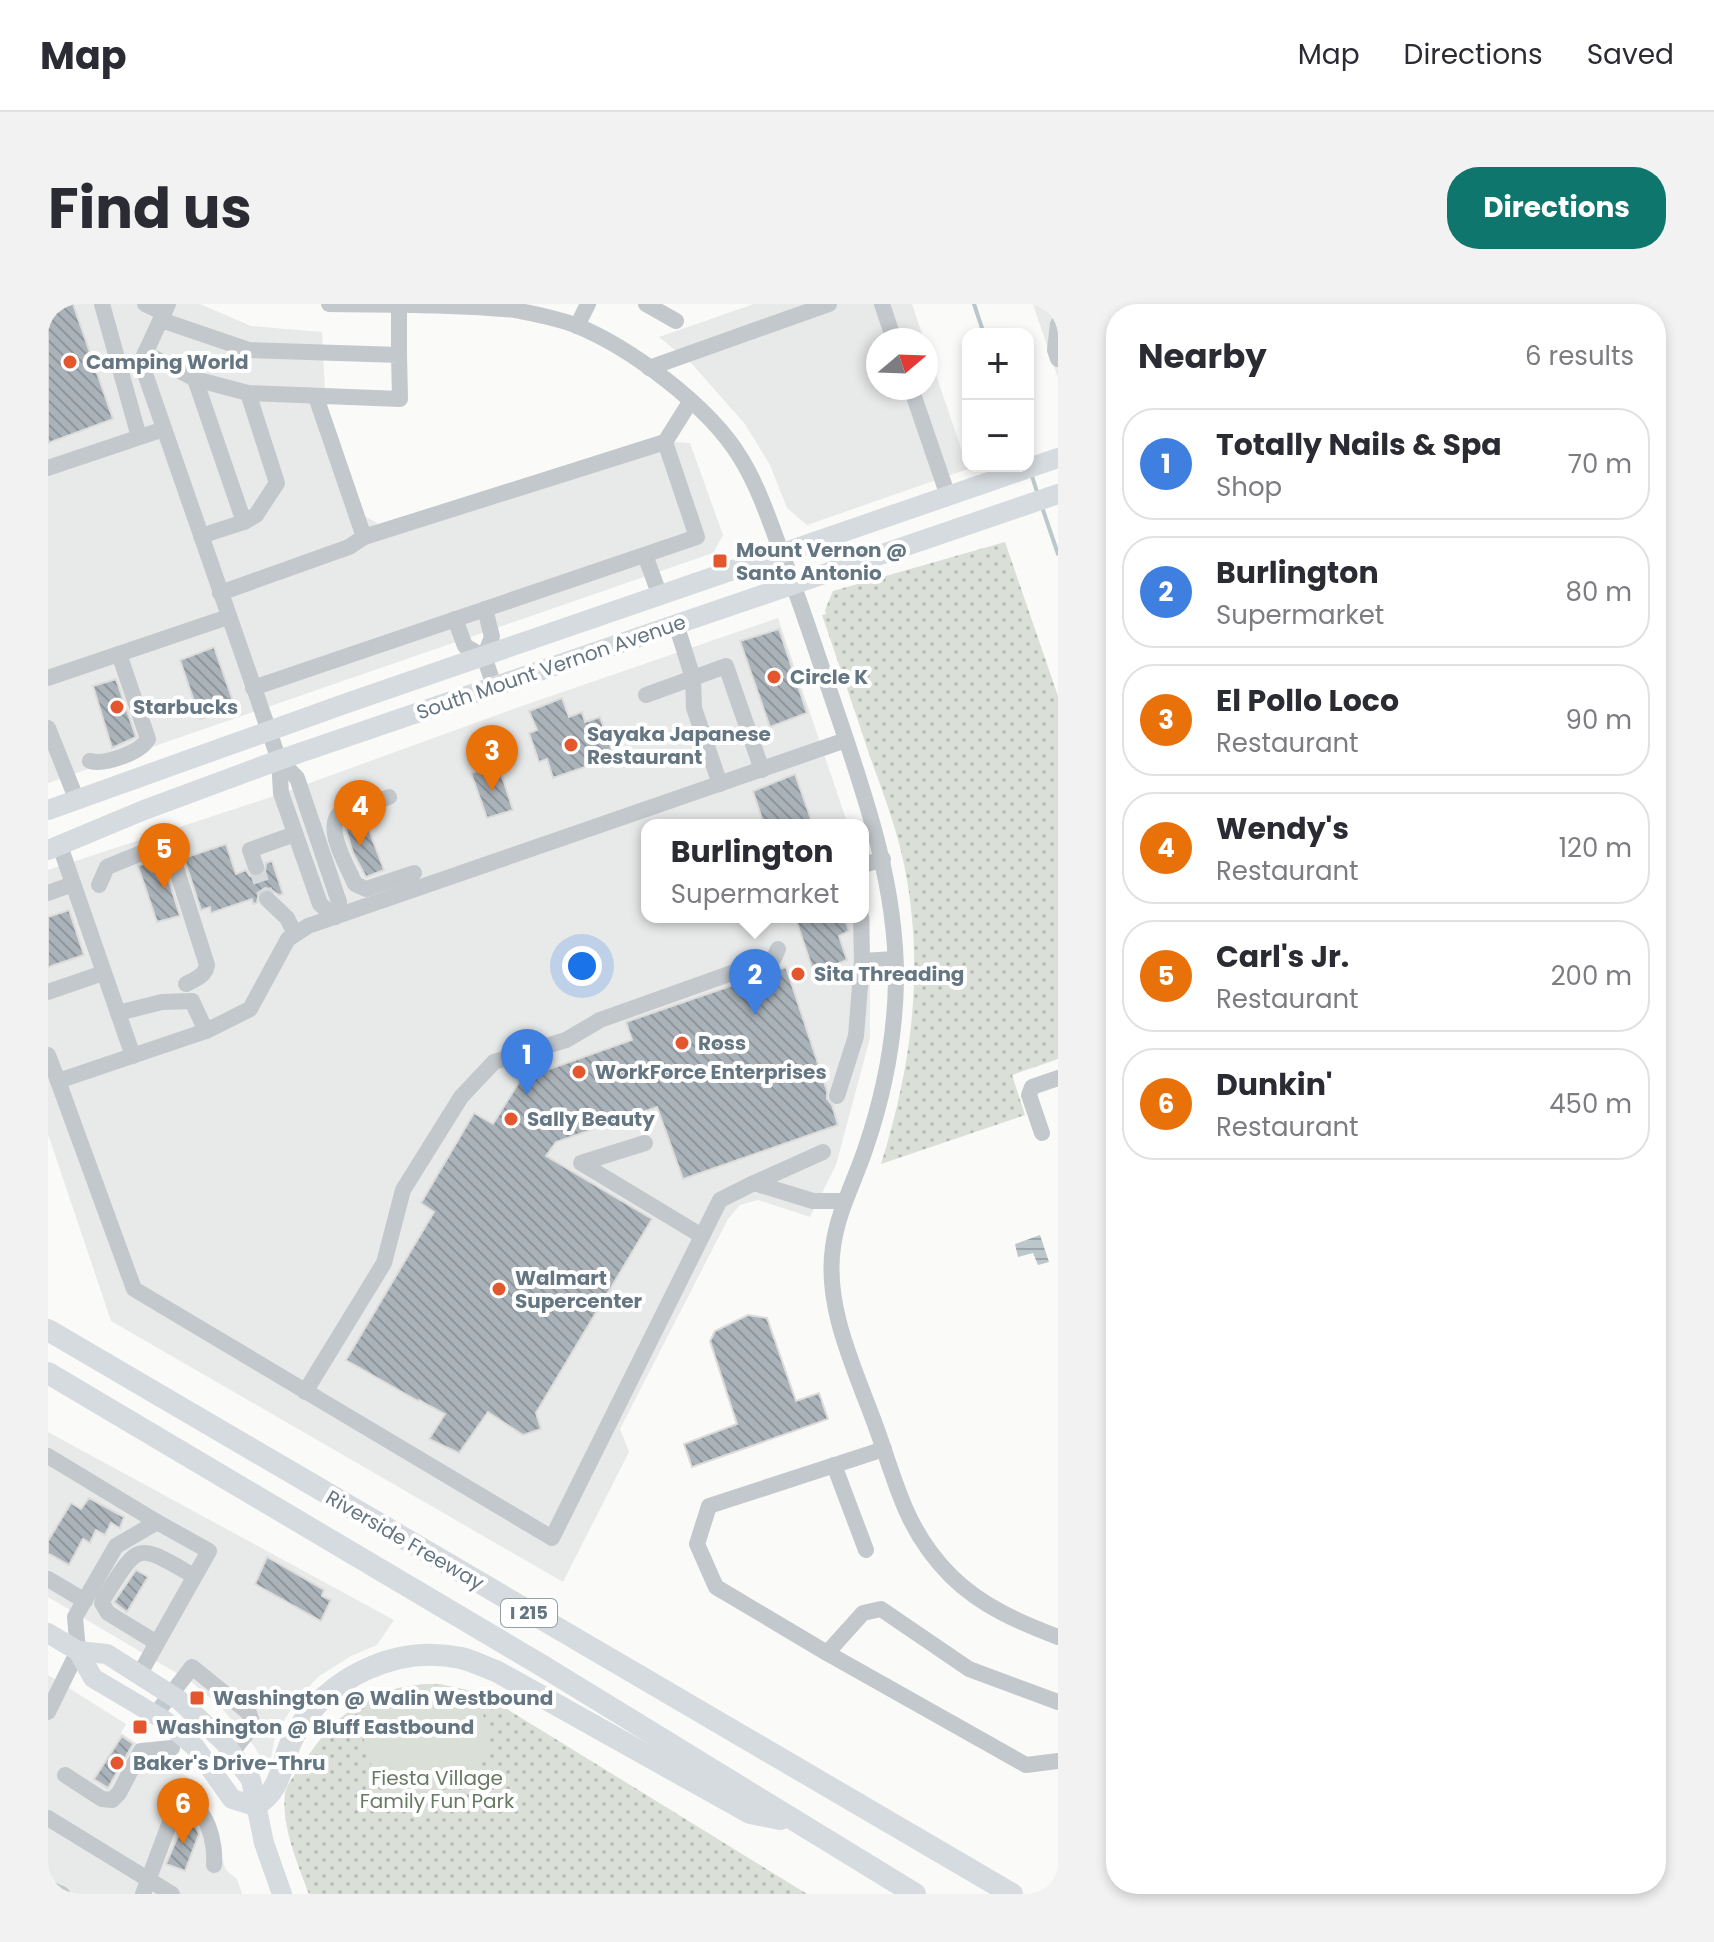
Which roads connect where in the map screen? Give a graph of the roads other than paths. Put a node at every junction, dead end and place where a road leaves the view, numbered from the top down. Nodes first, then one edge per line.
1 (102, 304) edge
2 (145, 304) edge
3 (329, 304) edge
4 (588, 304) edge
5 (646, 304) edge
6 (829, 304) edge
7 (882, 304) edge
8 (399, 305) edge
9 (164, 312) edge
10 (676, 321) dead end
11 (1058, 324) edge
12 (577, 326) junction
13 (890, 328) edge
14 (145, 353) junction
15 (399, 355) junction
16 (1058, 359) edge
17 (649, 368) junction
18 (195, 379) junction
19 (248, 393) junction
20 (316, 397) junction
21 (915, 400) edge
22 (690, 402) junction
23 (164, 429) junction
24 (139, 437) junction
25 (665, 442) junction
26 (1053, 460) edge
27 (48, 468) edge
28 (1058, 494) edge
29 (948, 496) junction
30 (244, 522) junction
31 (201, 536) junction
32 (364, 537) junction
33 (782, 553) junction
34 (645, 555) junction
35 (793, 584) junction
36 (220, 593) junction
37 (660, 596) junction
38 (485, 609) junction
39 (228, 617) junction
40 (455, 619) junction
41 (676, 624) junction
42 (119, 654) junction
43 (484, 657) junction
44 (48, 678) edge
45 (693, 678) junction
46 (253, 688) junction
47 (495, 688) junction
48 (646, 695) dead end
49 (48, 728) edge
50 (268, 732) junction
51 (846, 740) junction
52 (279, 760) junction
53 (90, 761) dead end
54 (762, 770) junction
55 (720, 784) junction
56 (389, 797) dead end
57 (76, 798) junction
58 (48, 810) edge
59 (295, 834) junction
60 (54, 848) edge
61 (883, 859) junction
62 (869, 863) edge
63 (256, 867) dead end
64 (414, 873) dead end
65 (73, 884) junction
66 (99, 885) dead end
67 (48, 893) edge
68 (267, 899) tunnel mouth
69 (335, 917) junction
70 (861, 923) edge
71 (295, 934) junction
72 (778, 949) dead end
73 (895, 959) junction
74 (862, 961) junction
75 (103, 973) junction
76 (186, 984) dead end
77 (48, 992) edge
78 (118, 1013) junction
79 (206, 1031) junction
80 (48, 1055) edge
81 (133, 1056) junction
82 (1058, 1078) edge
83 (58, 1081) junction
84 (837, 1096) dead end
85 (1042, 1133) dead end
86 (645, 1143) dead end
87 (823, 1152) dead end
88 (754, 1183) junction
89 (813, 1201) junction
90 (843, 1201) junction
91 (837, 1221) junction
92 (702, 1236) junction
93 (48, 1330) edge
94 (48, 1373) edge
95 (305, 1392) junction
96 (884, 1449) junction
97 (48, 1456) edge
98 (834, 1465) junction
99 (157, 1522) junction
100 (866, 1550) dead end
101 (194, 1576) junction
102 (48, 1579) edge
103 (85, 1601) junction
104 (48, 1633) edge
105 (1058, 1637) edge
106 (157, 1643) junction
107 (78, 1651) junction
108 (827, 1653) junction
109 (139, 1675) junction
110 (169, 1694) junction
111 (1058, 1702) edge
112 (48, 1712) edge
113 (155, 1715) junction
114 (172, 1748) dead end
115 (232, 1752) junction
116 (1058, 1761) edge
117 (212, 1767) junction
118 (65, 1775) dead end
119 (255, 1806) junction
120 (48, 1818) edge
121 (793, 1821) junction
122 (214, 1865) dead end
123 (146, 1887) edge
124 (48, 1888) edge
125 (62, 1894) edge
126 (172, 1894) edge
127 (282, 1894) edge
128 (915, 1894) edge
129 (1012, 1894) edge

1 - 24 street
2 - 9 street
3 - 8 street
4 - 12 street
5 - 10 street
6 - 17 street
7 - 13 street
8 - 12 street
8 - 15 street
9 - 14 street
9 - 15 street
11 - 16 street
12 - 17 street
14 - 18 street
14 - 23 street
15 - 20 street
17 - 22 street
18 - 19 street
18 - 30 street
19 - 20 street
19 - 30 street
20 - 32 street
21 - 29 street
22 - 25 street
22 - 33 street
23 - 24 street
23 - 31 street
24 - 27 street
25 - 32 street
25 - 34 street
26 - 29 main road, South Mount Vernon Avenue
28 - 35 main road, South Mount Vernon Avenue
29 - 33 main road, South Mount Vernon Avenue
30 - 31 street
31 - 36 street
32 - 36 street
33 - 35 street
33 - 37 main road, South Mount Vernon Avenue
34 - 37 street
34 - 38 street
35 - 41 main road, South Mount Vernon Avenue
35 - 51 street
36 - 39 street
37 - 43 main road, South Mount Vernon Avenue
38 - 40 street
38 - 43 street
39 - 42 street
39 - 46 street
40 - 43 street
40 - 46 street
41 - 45 street
41 - 47 main road, South Mount Vernon Avenue
42 - 44 street
42 - 53 street
43 - 47 street
43 - 50 main road, South Mount Vernon Avenue
45 - 48 street
45 - 54 street
45 - 55 street
46 - 50 street
47 - 52 main road, South Mount Vernon Avenue
49 - 57 street
50 - 52 street
50 - 57 main road, South Mount Vernon Avenue
51 - 54 street
51 - 61 street
52 - 59 street
52 - 60 main road, South Mount Vernon Avenue
52 - 69 street
54 - 55 street
55 - 69 street
56 - 64 street
57 - 58 main road, South Mount Vernon Avenue
59 - 63 street
59 - 69 street
60 - 65 street
61 - 62 street
61 - 73 street
65 - 67 street
65 - 75 street
66 - 76 street
68 - 71 street
69 - 71 street
70 - 74 street
71 - 79 street
72 - 95 street
73 - 74 street
73 - 90 street
74 - 84 street
75 - 77 street
75 - 78 street
78 - 79 street
78 - 81 street
79 - 81 street
80 - 83 street
81 - 83 street
82 - 85 street
83 - 95 street
86 - 92 street
87 - 88 street
88 - 89 street
88 - 92 street
89 - 90 street
89 - 91 street
90 - 91 street
91 - 96 street
92 - 95 street
93 - 129 highway, Riverside Freeway / I 215
94 - 121 highway, Riverside Freeway / I 215
96 - 98 street
96 - 105 street
97 - 99 street
98 - 100 street
98 - 108 street
99 - 101 street
99 - 103 street
101 - 106 street
101 - 106 street
102 - 103 street
103 - 107 street
104 - 107 main road
106 - 109 street
107 - 109 main road
107 - 112 street
107 - 113 main road
108 - 111 street
108 - 116 street
109 - 110 main road
110 - 113 street
110 - 115 main road
110 - 115 street
113 - 117 main road
114 - 118 street
115 - 117 street
115 - 119 main road
117 - 119 main road
119 - 121 highway
119 - 127 main road
120 - 123 street
121 - 128 highway, Riverside Freeway / I 215
122 - 123 street
123 - 126 street
124 - 125 street

